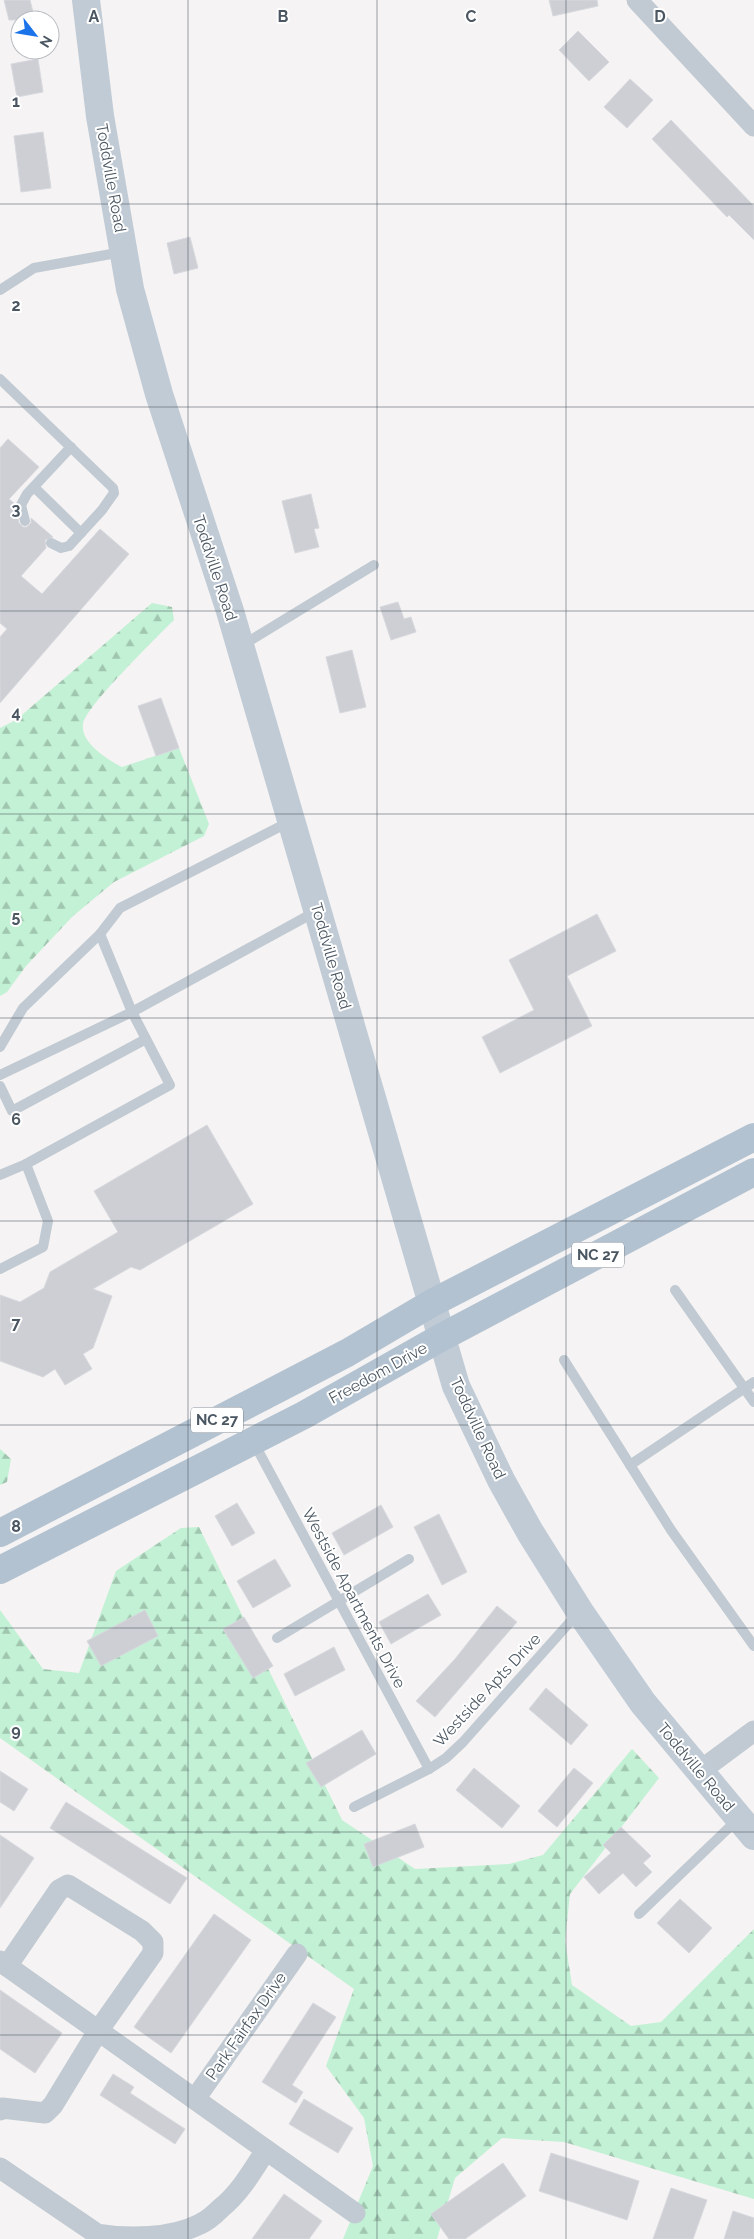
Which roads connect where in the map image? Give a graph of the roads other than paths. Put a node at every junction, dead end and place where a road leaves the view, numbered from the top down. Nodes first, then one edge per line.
1 (86, 0) edge
2 (637, 0) edge
3 (754, 126) edge
4 (123, 252) junction
5 (0, 290) edge
6 (0, 379) edge
7 (71, 447) junction
8 (34, 487) junction
9 (25, 521) dead end
10 (81, 533) junction
11 (51, 543) dead end
12 (374, 564) dead end
13 (240, 647) junction
14 (291, 821) junction
15 (318, 911) junction
16 (100, 934) junction
17 (132, 1012) junction
18 (146, 1039) junction
19 (0, 1047) edge
20 (0, 1075) edge
21 (0, 1086) edge
22 (754, 1137) edge
23 (26, 1164) junction
24 (754, 1172) edge
25 (0, 1175) edge
26 (0, 1269) edge
27 (675, 1290) dead end
28 (432, 1303) junction
29 (442, 1337) junction
30 (564, 1360) dead end
31 (754, 1382) edge
32 (745, 1389) junction
33 (754, 1402) edge
34 (253, 1441) junction
35 (630, 1465) junction
36 (0, 1533) edge
37 (409, 1559) dead end
38 (0, 1570) edge
39 (339, 1602) junction
40 (580, 1612) junction
41 (277, 1638) dead end
42 (754, 1646) edge
43 (754, 1731) edge
44 (429, 1768) junction
45 (700, 1770) junction
46 (354, 1807) dead end
47 (747, 1827) edge
48 (639, 1914) dead end
49 (297, 1954) dead end
50 (3, 1963) edge
51 (98, 2031) junction
52 (0, 2097) edge
53 (195, 2099) junction
54 (10, 2110) edge
55 (266, 2150) junction
56 (0, 2168) edge
57 (355, 2213) dead end

1 - 4 street, Toddville Road
2 - 3 street
4 - 5 lane
4 - 13 street, Toddville Road
6 - 7 lane
7 - 8 lane
7 - 10 lane
8 - 9 lane
8 - 10 lane
10 - 11 lane
12 - 13 lane
13 - 14 street, Toddville Road
14 - 15 street, Toddville Road
14 - 16 lane
15 - 17 lane
15 - 28 street, Toddville Road
16 - 17 lane
16 - 19 lane
17 - 18 lane
17 - 20 lane
18 - 21 lane
18 - 23 lane
22 - 28 main road, Freedom Drive / NC 27
23 - 25 lane
23 - 26 lane
24 - 29 main road, Freedom Drive / NC 27
27 - 32 lane
28 - 29 street, Toddville Road
28 - 36 main road, Freedom Drive / NC 27
29 - 34 main road, Freedom Drive / NC 27
29 - 40 street, Toddville Road
30 - 35 lane
31 - 32 lane
32 - 33 lane
32 - 35 lane
34 - 38 main road, Freedom Drive / NC 27
34 - 39 lane, Westside Apartments Drive
35 - 42 lane
37 - 39 lane
39 - 41 lane
39 - 44 lane, Westside Apartments Drive
40 - 44 lane, Westside Apts Drive
40 - 45 street, Toddville Road
43 - 45 street
44 - 46 lane, Westside Apts Drive
45 - 47 street, Toddville Road
47 - 48 lane
49 - 53 street, Park Fairfax Drive
50 - 51 street
50 - 51 street
51 - 53 street
51 - 54 street
52 - 54 street
53 - 55 street
55 - 56 street
55 - 57 street

